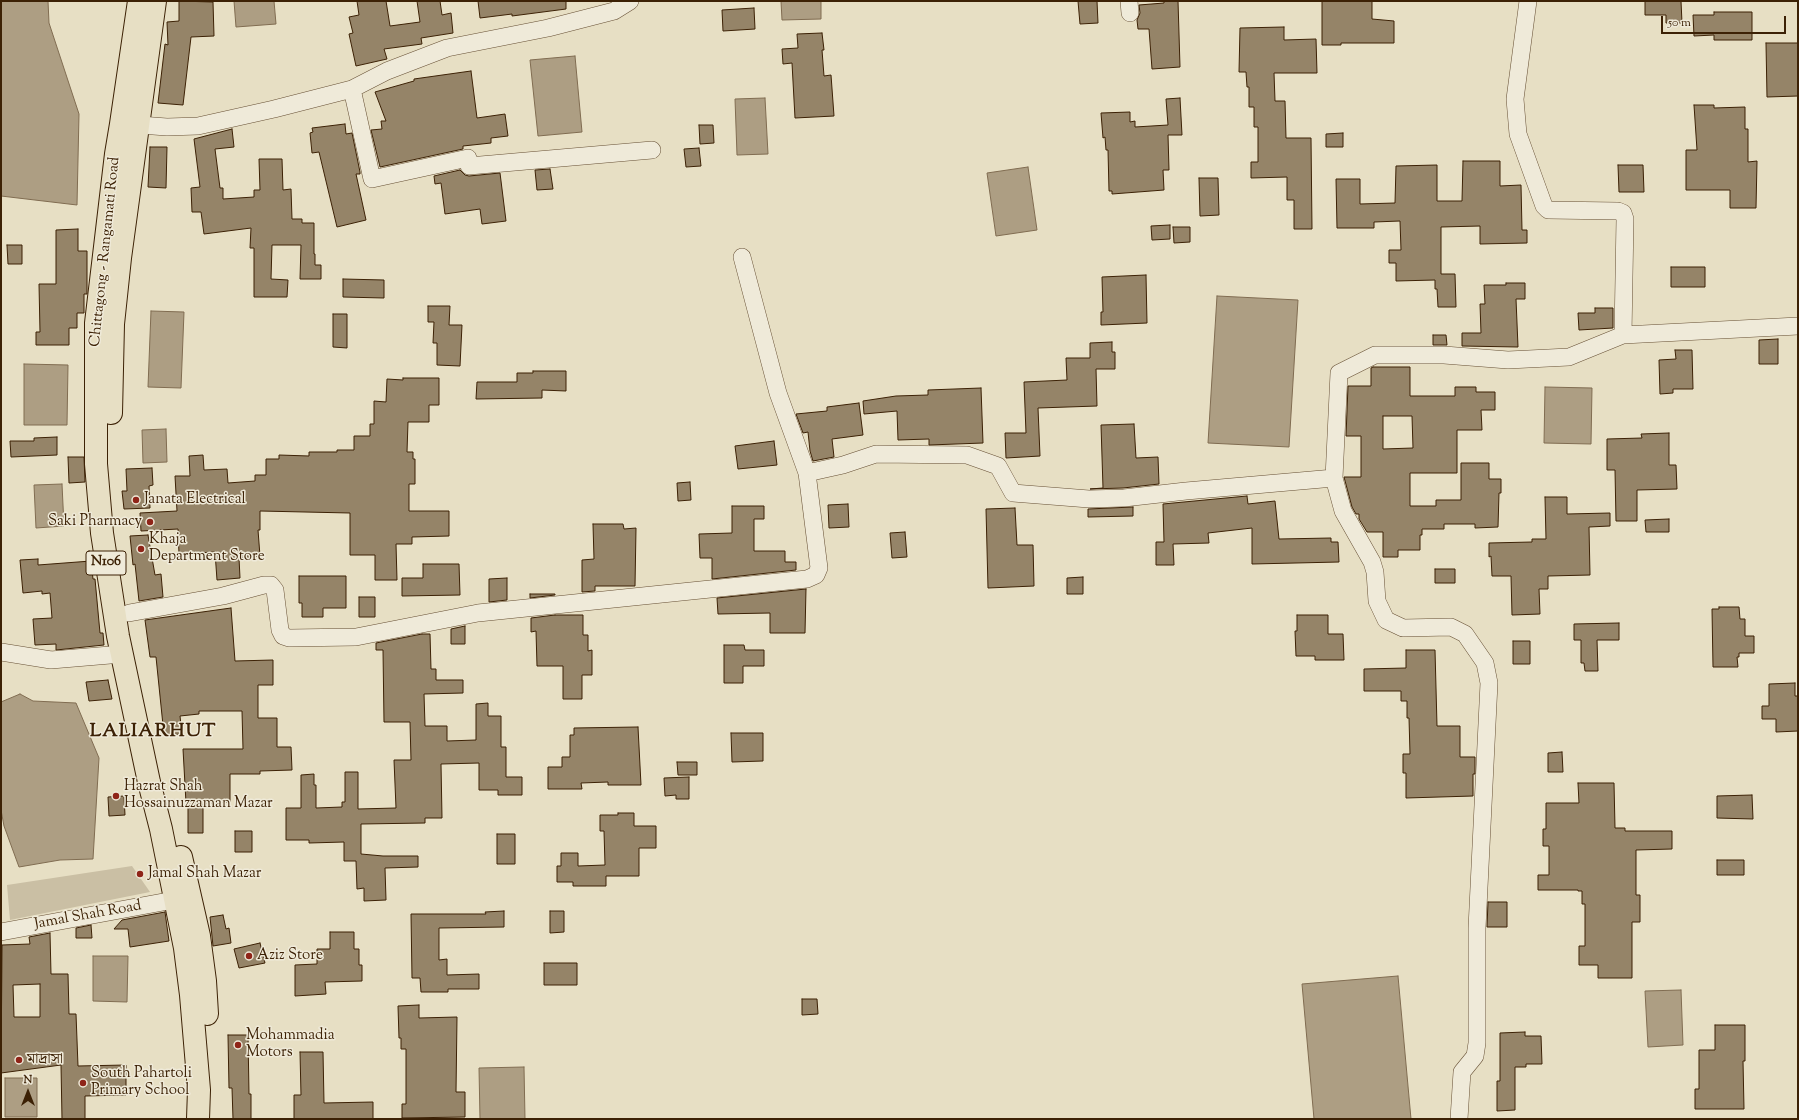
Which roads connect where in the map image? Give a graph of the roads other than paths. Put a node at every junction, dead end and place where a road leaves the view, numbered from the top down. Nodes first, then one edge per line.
1 (139, 1) edge
2 (155, 1) edge
3 (630, 1) edge
4 (1528, 1) edge
5 (352, 89) junction
6 (130, 125) junction
7 (652, 150) dead end
8 (742, 257) dead end
9 (1798, 326) edge
10 (1623, 335) junction
11 (807, 473) junction
12 (1334, 478) junction
13 (125, 634) junction
14 (1, 652) edge
15 (174, 900) junction
16 (1, 932) edge
17 (198, 1119) edge
18 (213, 1119) edge
19 (1459, 1119) edge

1 - 6 highway, Chittagong - Rangamati Road / N106
2 - 6 highway, Chittagong - Rangamati Road / N106
3 - 5 street
4 - 10 street
5 - 6 street
5 - 7 street
6 - 13 highway, Chittagong - Rangamati Road / N106
8 - 11 street
9 - 10 street
10 - 12 street
11 - 12 street
11 - 13 street
12 - 19 street
13 - 14 street
13 - 15 highway, Chittagong - Rangamati Road / N106
13 - 18 highway, Chittagong - Rangamati Road / N106
15 - 16 street, Jamal Shah Road
15 - 17 highway, Chittagong - Rangamati Road / N106

